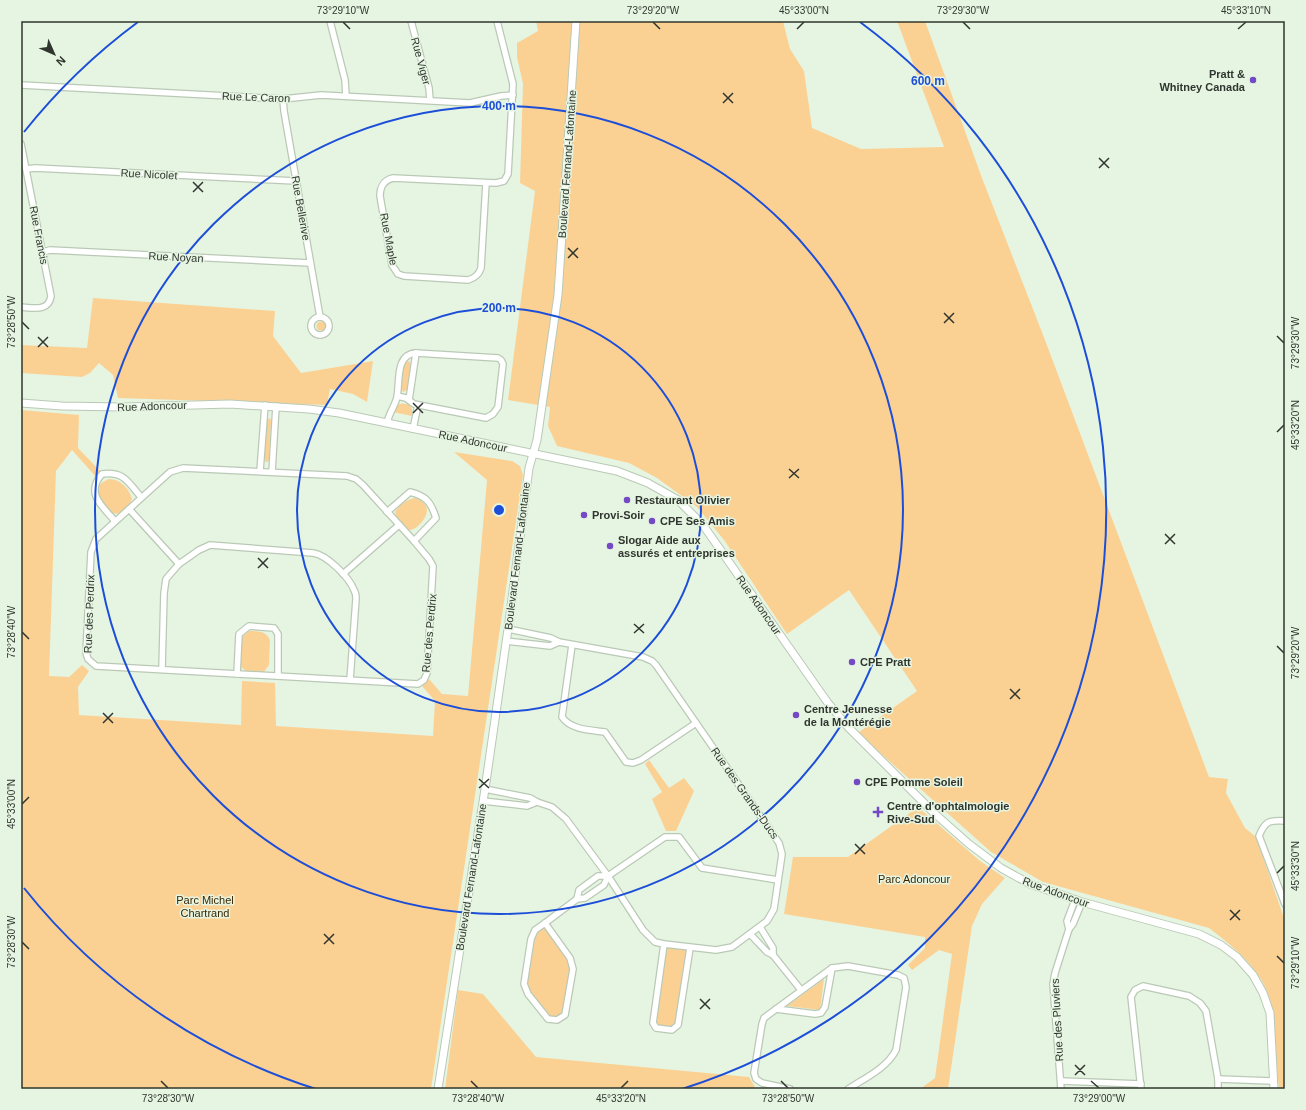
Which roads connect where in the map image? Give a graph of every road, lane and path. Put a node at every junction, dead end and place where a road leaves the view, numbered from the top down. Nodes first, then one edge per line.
1 (330, 21) edge
2 (411, 21) edge
3 (497, 21) edge
4 (576, 21) edge
5 (21, 85) edge
6 (513, 95) junction
7 (346, 96) junction
8 (284, 99) junction
9 (430, 100) junction
10 (21, 144) edge
11 (26, 169) junction
12 (296, 181) junction
13 (486, 183) junction
14 (42, 252) junction
15 (310, 263) junction
16 (21, 307) edge
17 (320, 317) dead end
18 (416, 353) junction
19 (397, 396) junction
20 (408, 400) junction
21 (21, 403) edge
22 (265, 405) junction
23 (418, 405) junction
24 (276, 406) junction
25 (388, 423) junction
26 (414, 429) junction
27 (533, 454) junction
28 (260, 471) junction
29 (272, 472) junction
30 (141, 497) junction
31 (129, 509) junction
32 (387, 512) junction
33 (115, 521) junction
34 (399, 525) junction
35 (414, 541) junction
36 (179, 564) junction
37 (343, 574) junction
38 (508, 629) junction
39 (506, 641) junction
40 (559, 642) junction
41 (572, 645) junction
42 (162, 669) junction
43 (237, 674) junction
44 (278, 676) junction
45 (350, 680) junction
46 (696, 723) junction
47 (484, 789) junction
48 (483, 801) junction
49 (537, 802) junction
50 (1285, 821) edge
51 (608, 876) junction
52 (778, 880) junction
53 (577, 899) junction
54 (1075, 900) junction
55 (1082, 902) junction
56 (1285, 904) edge
57 (545, 923) junction
58 (760, 927) junction
59 (1068, 929) junction
60 (750, 934) junction
61 (664, 944) junction
62 (690, 948) junction
63 (773, 955) junction
64 (832, 968) junction
65 (801, 990) junction
66 (776, 1009) junction
67 (1218, 1079) junction
68 (1061, 1081) junction
69 (1273, 1081) junction
70 (1141, 1087) edge
71 (438, 1089) edge
72 (790, 1089) edge
73 (848, 1089) edge
74 (1061, 1089) edge
75 (1218, 1089) edge
76 (1274, 1089) edge

1 - 7 street
2 - 9 street, Rue Viger
3 - 6 street, Rue Maple
4 - 27 street, Boulevard Fernand-Lafontaine
5 - 8 street, Rue Le Caron
6 - 9 street, Rue Le Caron
6 - 13 street, Rue Maple
7 - 8 street, Rue Le Caron
7 - 9 street, Rue Le Caron
8 - 12 street, Rue Bellerive
10 - 11 street, Rue Francis
11 - 12 street, Rue Nicolet
11 - 14 street, Rue Francis
12 - 15 street, Rue Bellerive
13 - 13 street, Rue Maple
14 - 15 street, Rue Noyan
14 - 16 street, Rue Francis
15 - 17 street, Rue Bellerive
18 - 19 street
18 - 20 street
18 - 23 street
19 - 20 street
19 - 25 street
20 - 23 street
21 - 22 street, Rue Adoncour
22 - 24 street, Rue Adoncour
22 - 28 street
23 - 26 street
24 - 25 street, Rue Adoncour
24 - 29 street
25 - 26 street, Rue Adoncour
26 - 27 street, Rue Adoncour
27 - 38 street, Boulevard Fernand-Lafontaine
27 - 54 street, Rue Adoncour
28 - 29 street, Rue des Perdrix
28 - 30 street, Rue des Perdrix
29 - 32 street, Rue des Perdrix
30 - 31 street, Rue des Perdrix
30 - 33 street
31 - 33 street, Rue des Perdrix
31 - 36 street
32 - 34 street, Rue des Perdrix
32 - 35 street
33 - 42 street, Rue des Perdrix
34 - 35 street, Rue des Perdrix
34 - 37 street
35 - 45 street, Rue des Perdrix
36 - 37 street
36 - 42 street
37 - 45 street
38 - 39 street, Boulevard Fernand-Lafontaine
38 - 40 street, Rue des Grands-Ducs
39 - 40 street, Rue des Grands-Ducs
39 - 47 street, Boulevard Fernand-Lafontaine
40 - 41 street, Rue des Grands-Ducs
41 - 46 street, Rue des Grands-Ducs
41 - 46 street
42 - 43 street, Rue des Perdrix
43 - 44 street, Rue des Perdrix
43 - 44 street
44 - 45 street, Rue des Perdrix
46 - 52 street, Rue des Grands-Ducs
47 - 48 street, Boulevard Fernand-Lafontaine
47 - 49 street, Rue des Grands-Ducs
48 - 49 street
48 - 71 street, Boulevard Fernand-Lafontaine
49 - 51 street, Rue des Grands-Ducs
50 - 56 street
51 - 52 street
51 - 53 street
51 - 53 street
51 - 61 street, Rue des Grands-Ducs
52 - 58 street, Rue des Grands-Ducs
53 - 57 street
54 - 55 street, Rue Adoncour
54 - 59 street, Rue des Pluviers
55 - 59 street, Rue des Pluviers
55 - 69 street, Rue Adoncour
57 - 57 street
58 - 60 street, Rue des Grands-Ducs
58 - 63 street
59 - 68 street, Rue des Pluviers
60 - 62 street, Rue des Grands-Ducs
60 - 63 street
61 - 62 street, Rue des Grands-Ducs
61 - 62 street
63 - 65 street
64 - 65 street
64 - 66 street
64 - 73 street
65 - 66 street
66 - 72 street
67 - 69 street
67 - 70 street
67 - 75 street
68 - 70 street
68 - 74 street, Rue des Pluviers
69 - 76 street, Rue Adoncour

